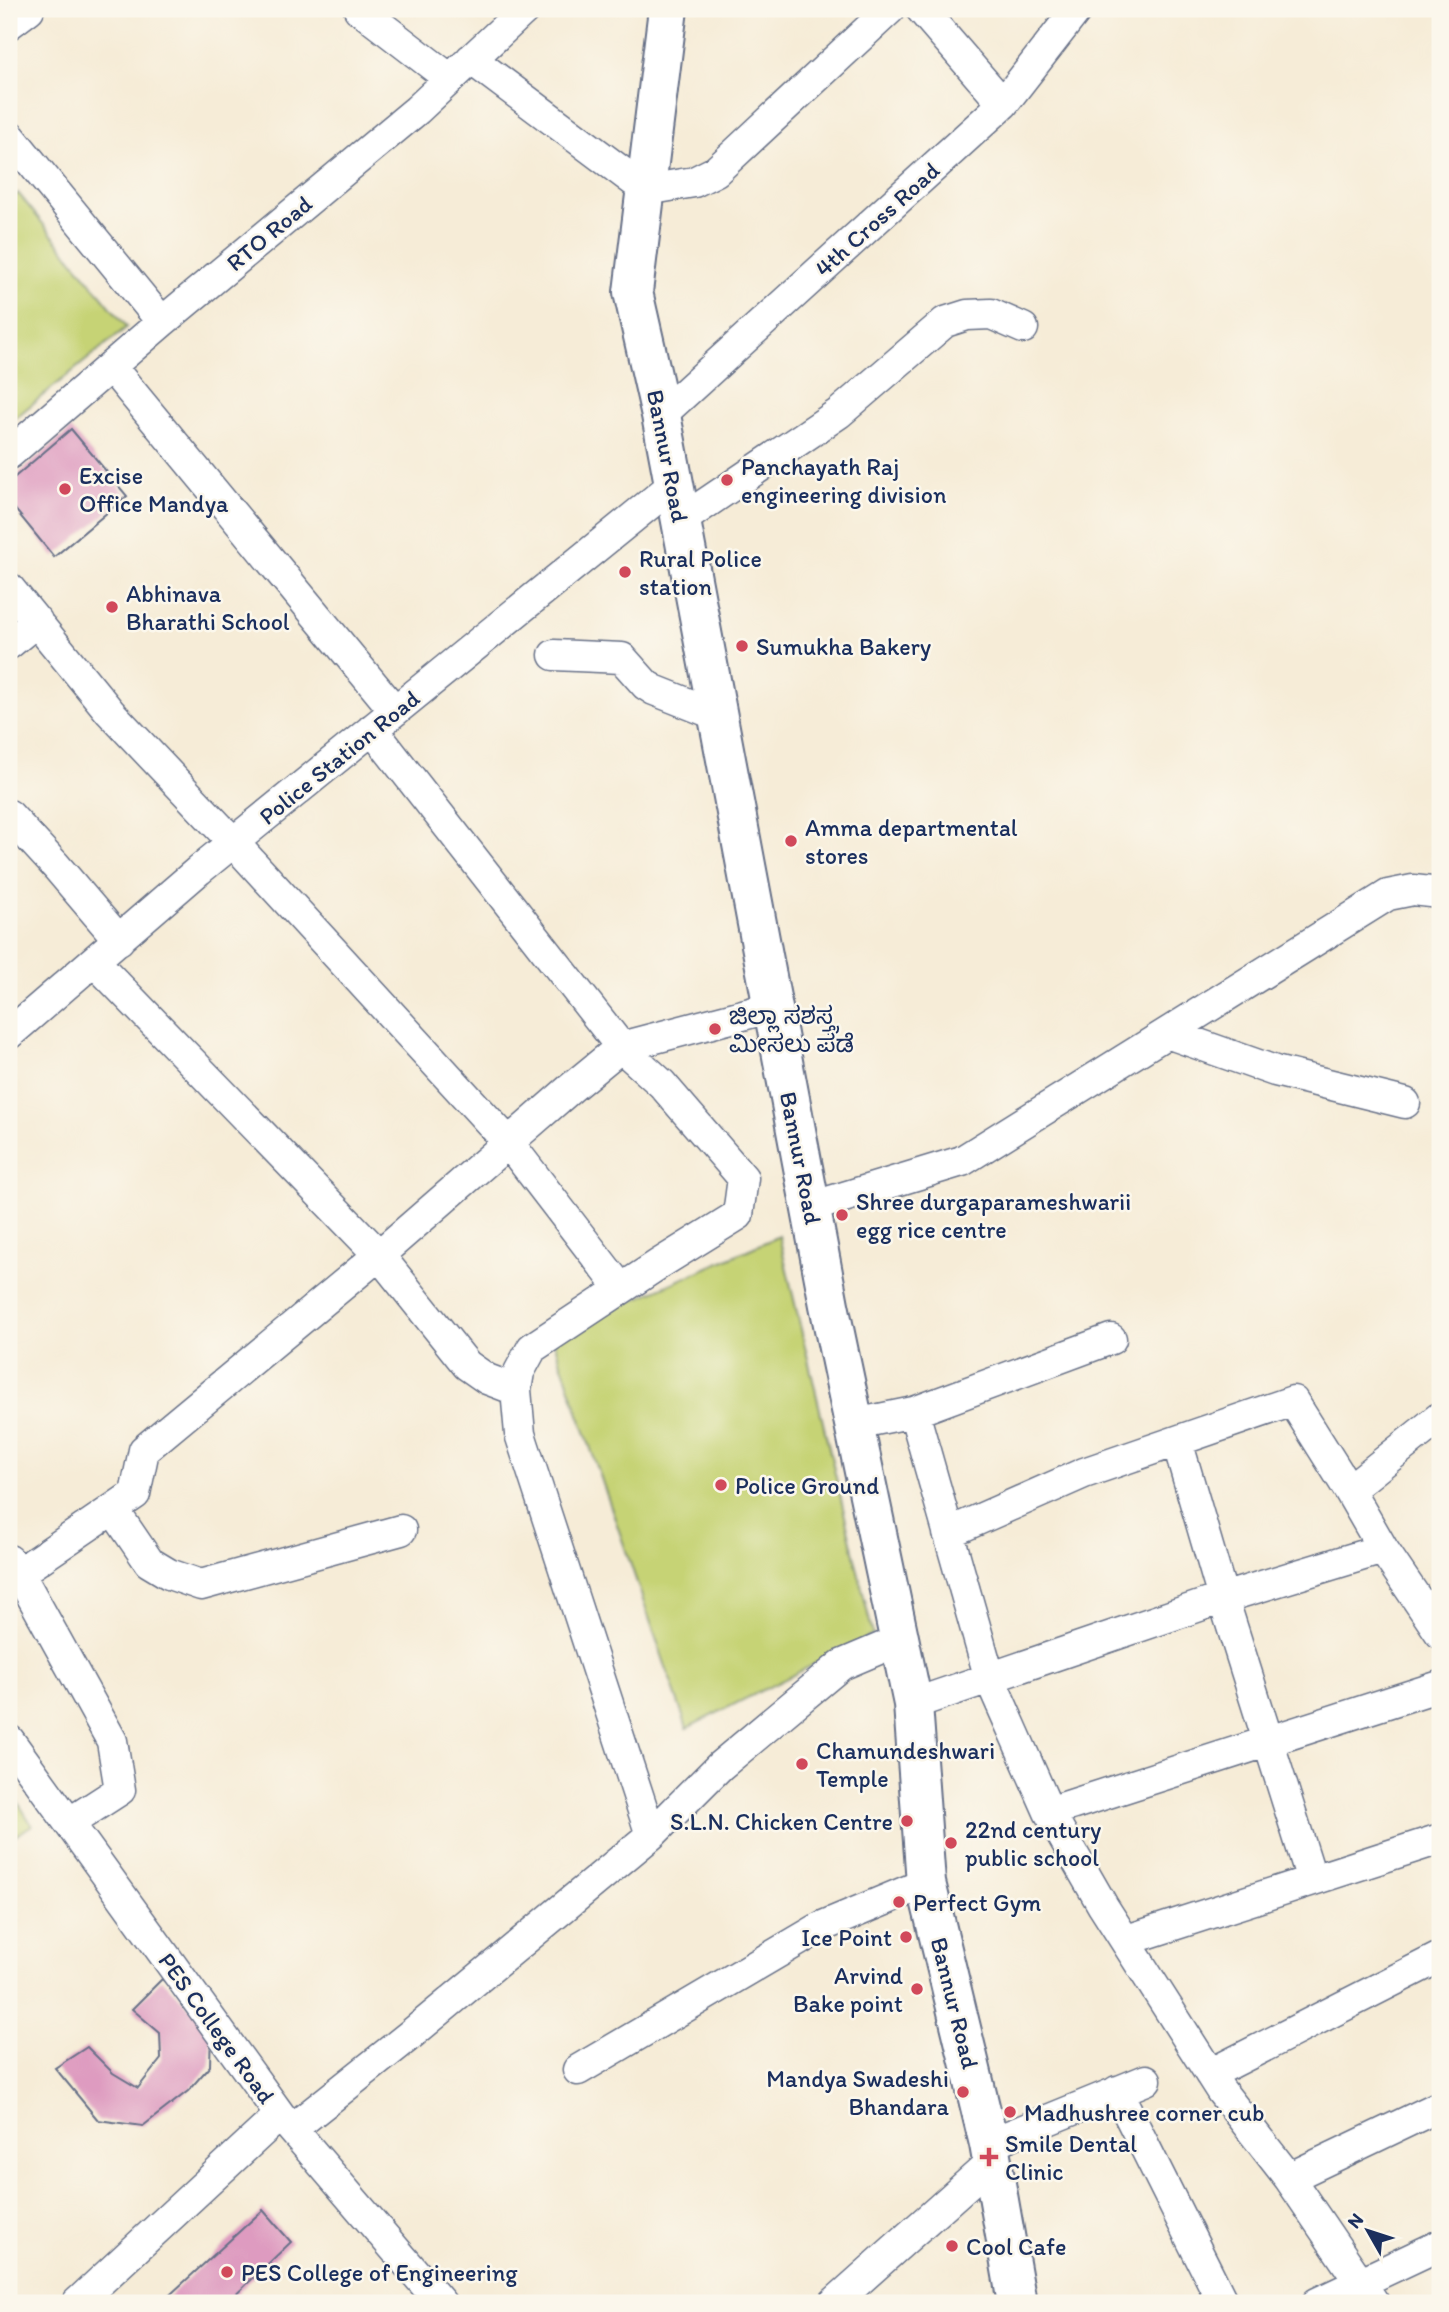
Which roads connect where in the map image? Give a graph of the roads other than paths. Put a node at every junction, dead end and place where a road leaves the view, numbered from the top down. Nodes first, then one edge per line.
1 (29, 9) edge
2 (359, 9) edge
3 (525, 9) edge
4 (668, 9) edge
5 (890, 9) edge
6 (921, 9) edge
7 (1065, 14) edge
8 (9, 24) edge
9 (461, 69) junction
10 (1003, 104) junction
11 (9, 135) edge
12 (646, 190) junction
13 (162, 322) junction
14 (1023, 328) dead end
15 (111, 367) junction
16 (661, 415) junction
17 (9, 454) edge
18 (676, 503) junction
19 (9, 588) edge
20 (37, 621) junction
21 (9, 644) edge
22 (554, 655) dead end
23 (717, 715) junction
24 (384, 720) junction
25 (9, 815) edge
26 (234, 843) junction
27 (1440, 893) edge
28 (119, 940) junction
29 (94, 961) junction
30 (773, 1007) junction
31 (1167, 1033) junction
32 (9, 1034) edge
33 (621, 1047) junction
34 (1405, 1104) dead end
35 (508, 1142) junction
36 (811, 1207) junction
37 (379, 1255) junction
38 (621, 1289) junction
39 (1111, 1339) dead end
40 (516, 1390) junction
41 (914, 1412) junction
42 (1440, 1417) edge
43 (855, 1424) junction
44 (1177, 1441) junction
45 (1349, 1490) junction
46 (113, 1509) junction
47 (401, 1530) dead end
48 (948, 1533) junction
49 (1383, 1549) junction
50 (14, 1566) edge
51 (1223, 1598) junction
52 (1440, 1633) edge
53 (900, 1640) junction
54 (990, 1679) junction
55 (1440, 1686) edge
56 (913, 1704) junction
57 (9, 1740) edge
58 (1269, 1741) junction
59 (1049, 1812) junction
60 (69, 1823) junction
61 (651, 1835) junction
62 (1440, 1839) edge
63 (1312, 1880) junction
64 (926, 1884) junction
65 (1127, 1940) junction
66 (1440, 1957) edge
67 (578, 2070) dead end
68 (1210, 2074) junction
69 (1146, 2080) dead end
70 (1117, 2091) junction
71 (1440, 2106) edge
72 (286, 2122) junction
73 (991, 2153) junction
74 (1289, 2178) junction
75 (1440, 2245) edge
76 (1367, 2293) edge
77 (77, 2303) edge
78 (441, 2303) edge
79 (834, 2303) edge
80 (1017, 2303) edge
81 (1223, 2303) edge
82 (1317, 2303) edge

1 - 8 street
2 - 9 street
3 - 9 street, RTO Road
4 - 12 main road, Bannur Road
5 - 12 street
6 - 10 street
7 - 10 street, 4th Cross Road
9 - 12 street
9 - 13 street, RTO Road
10 - 16 street, 4th Cross Road
11 - 13 street
12 - 16 main road, Bannur Road
13 - 15 street, RTO Road
14 - 18 street, Police Station Road
15 - 17 street, RTO Road
15 - 24 street
16 - 18 main road, Bannur Road
18 - 23 main road, Bannur Road
18 - 24 street, Police Station Road
19 - 20 street
20 - 21 street
20 - 26 street
22 - 23 street
23 - 30 main road, Bannur Road
24 - 26 street, Police Station Road
24 - 33 street
25 - 28 street
26 - 28 street, Police Station Road
26 - 35 street
27 - 31 street
28 - 29 street, Police Station Road
29 - 32 street, Police Station Road
29 - 37 street
30 - 33 street
30 - 36 main road, Bannur Road
31 - 34 street
31 - 36 street
33 - 35 street
33 - 38 street
35 - 37 street
35 - 38 street
36 - 43 main road, Bannur Road
37 - 40 street
37 - 46 street
38 - 40 street
39 - 41 street
40 - 61 street
41 - 43 street
41 - 48 street
42 - 45 street
43 - 53 main road, Bannur Road
44 - 45 street
44 - 48 street
44 - 51 street
45 - 49 street
46 - 47 street
46 - 50 street
48 - 54 street
49 - 51 street
49 - 52 street
50 - 60 street
51 - 54 street
51 - 58 street
53 - 56 main road, Bannur Road
53 - 61 street
54 - 56 street
54 - 59 street
55 - 58 street
56 - 64 main road, Bannur Road
57 - 60 street, PES College Road
58 - 59 street
58 - 63 street
59 - 65 street
60 - 72 street, PES College Road
61 - 72 street
62 - 63 street
63 - 65 street
64 - 67 street
64 - 73 main road, Bannur Road
65 - 68 street
66 - 68 street
68 - 74 street
69 - 70 street
70 - 73 street
70 - 81 street
71 - 74 street
72 - 77 street
72 - 78 street, PES College Road
73 - 79 street
73 - 80 main road, Bannur Road
74 - 76 street
75 - 76 street
76 - 82 street

